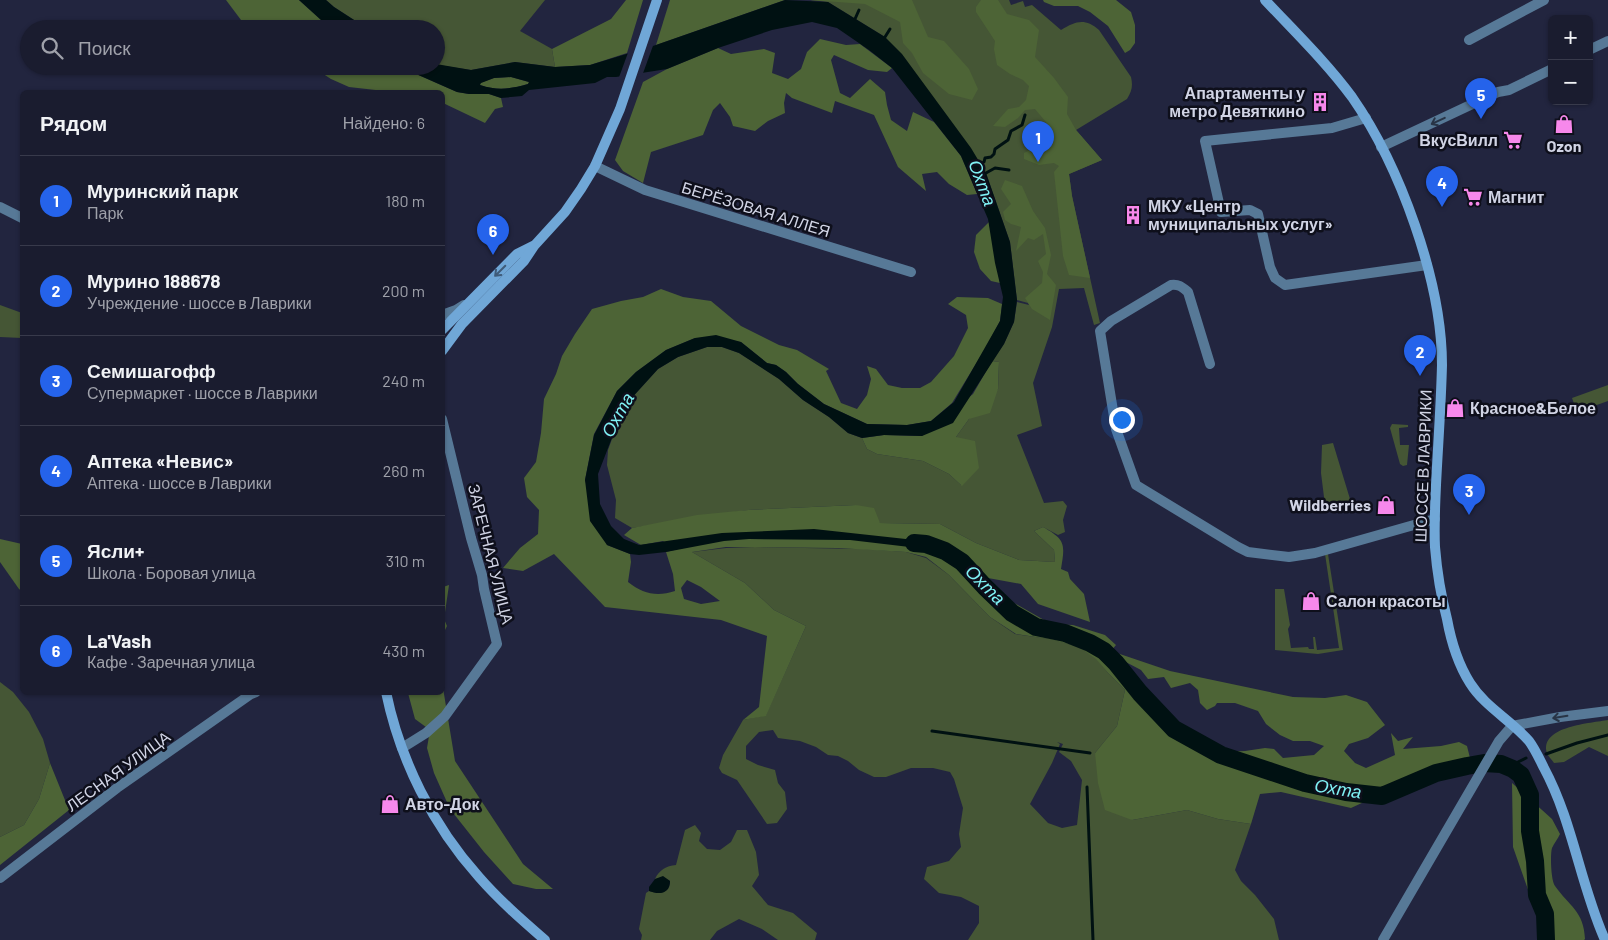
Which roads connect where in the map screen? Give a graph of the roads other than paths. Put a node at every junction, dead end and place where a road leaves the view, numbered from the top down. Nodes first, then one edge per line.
1 (657, 0) edge
2 (1265, 0) edge
3 (1544, 0) edge
4 (1469, 40) dead end
5 (1608, 41) edge
6 (1593, 48) edge
7 (1548, 71) edge
8 (1366, 118) junction
9 (1382, 147) junction
10 (594, 166) junction
11 (0, 208) edge
12 (20, 217) edge
13 (534, 246) junction
14 (1427, 265) junction
15 (911, 272) dead end
16 (470, 301) junction
17 (480, 305) junction
18 (445, 314) edge
19 (445, 326) edge
20 (445, 326) edge
21 (445, 329) edge
22 (445, 342) edge
23 (445, 348) edge
24 (1210, 364) dead end
25 (445, 431) edge
26 (1435, 519) junction
27 (251, 695) edge
28 (387, 695) edge
29 (1608, 711) edge
30 (1512, 726) junction
31 (402, 748) junction
32 (0, 878) edge
33 (545, 940) edge
34 (1383, 940) edge
35 (1605, 940) edge

1 - 10 street
2 - 8 street, ШОССЕ В ЛАВРИКИ
3 - 4 street
5 - 6 street
7 -> 9 street
8 - 9 street, ШОССЕ В ЛАВРИКИ
8 - 14 street
9 - 14 street, ШОССЕ В ЛАВРИКИ
10 - 13 street
10 - 15 street, БЕРЁЗОВАЯ АЛЛЕЯ
11 - 12 street
13 -> 16 street
13 - 17 street
14 - 26 street, ШОССЕ В ЛАВРИКИ
16 - 18 street
16 - 19 street
17 - 20 street
17 - 23 street
21 - 22 street
24 - 26 street
25 - 31 street, ЗАРЕЧНАЯ УЛИЦА
26 - 30 street, ШОССЕ В ЛАВРИКИ
27 - 32 street, ЛЕСНАЯ УЛИЦА
28 - 31 street
29 -> 30 street
30 - 34 street
30 - 35 street, ШОССЕ В ЛАВРИКИ
31 - 33 street

